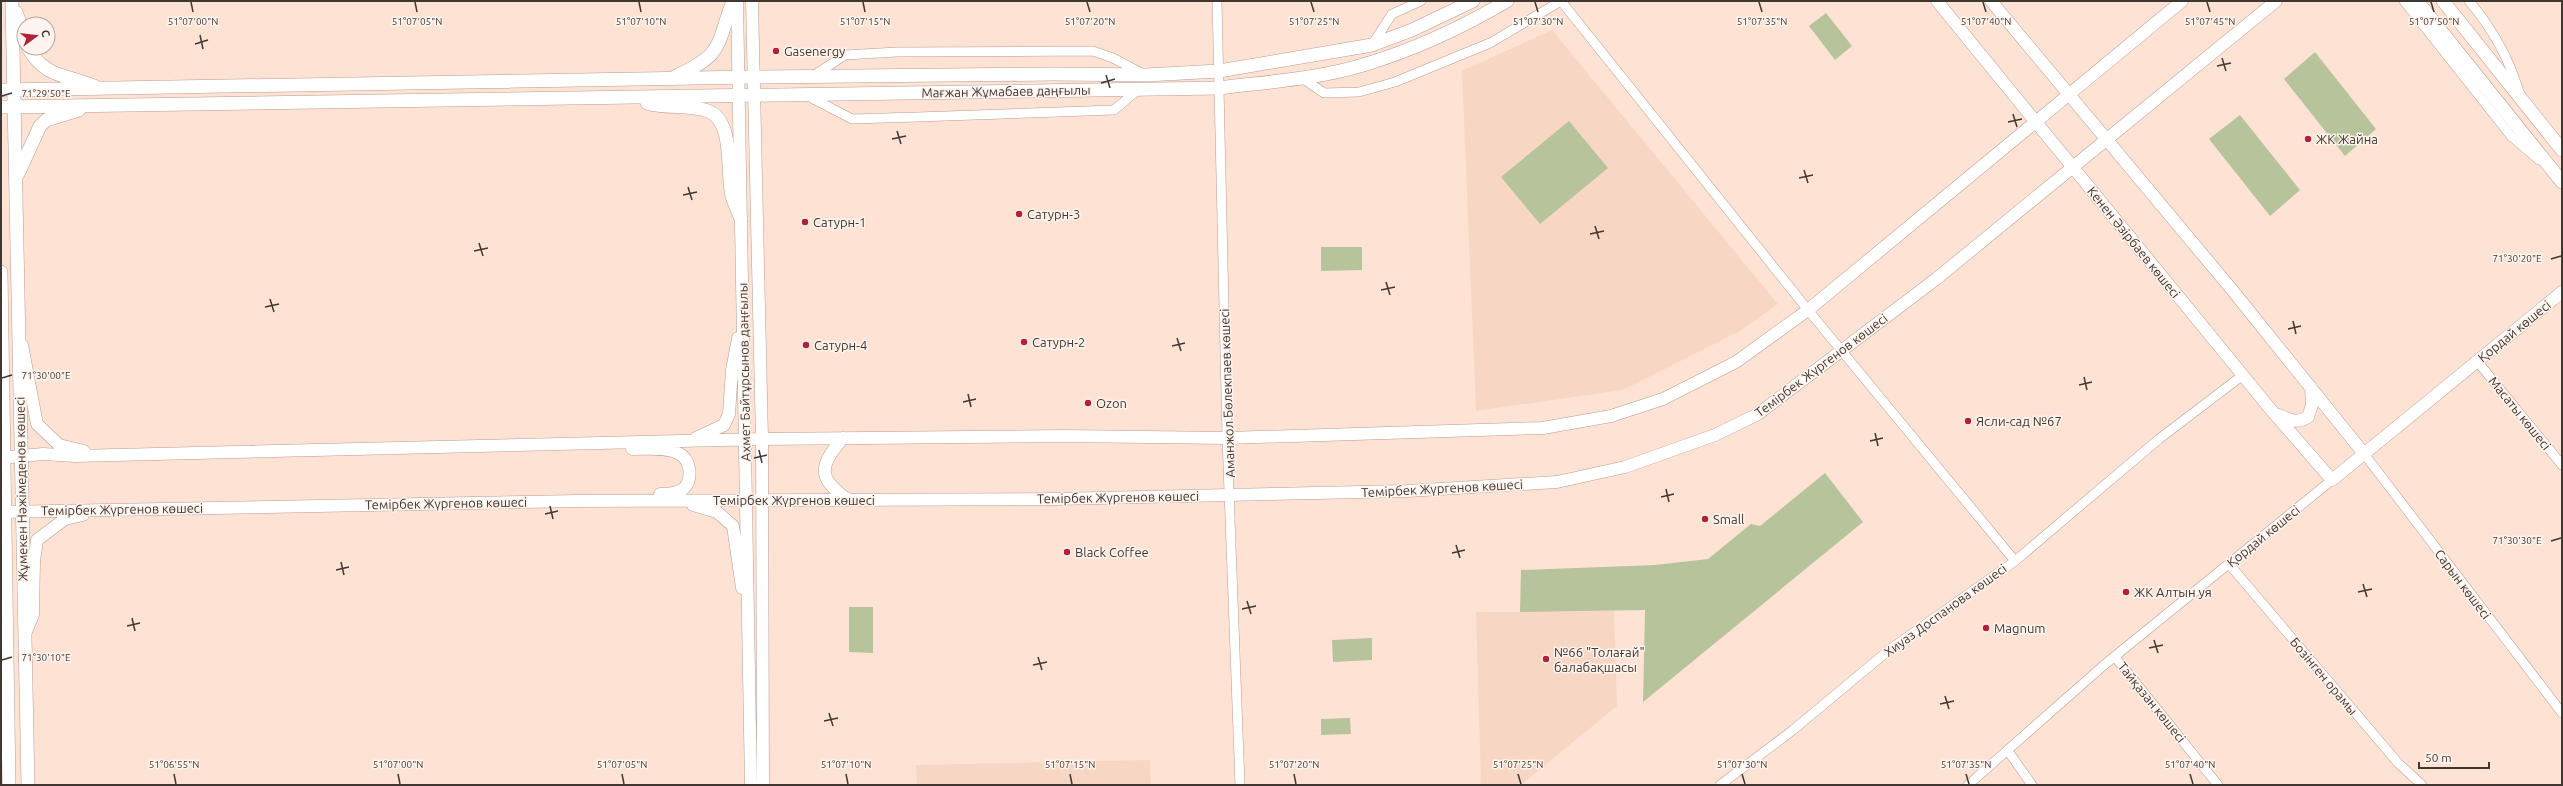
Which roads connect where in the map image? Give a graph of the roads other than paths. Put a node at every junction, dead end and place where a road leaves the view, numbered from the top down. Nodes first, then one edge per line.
1 (733, 1) edge
2 (736, 1) edge
3 (752, 1) edge
4 (1217, 1) edge
5 (1421, 1) edge
6 (1473, 1) edge
7 (1507, 1) edge
8 (1561, 1) edge
9 (1937, 1) edge
10 (1991, 1) edge
11 (2182, 1) edge
12 (2276, 1) edge
13 (2404, 1) edge
14 (2417, 1) edge
15 (2443, 1) edge
16 (2469, 1) edge
17 (12, 2) edge
18 (17, 16) edge
19 (1372, 45) junction
20 (33, 56) edge
21 (1219, 72) junction
22 (1146, 75) junction
23 (738, 77) junction
24 (753, 77) junction
25 (811, 77) junction
26 (670, 78) junction
27 (1302, 78) junction
28 (101, 88) junction
29 (1219, 88) junction
30 (1139, 89) junction
31 (7, 90) edge
32 (805, 94) junction
33 (2070, 94) junction
34 (753, 95) junction
35 (2520, 95) junction
36 (739, 96) junction
37 (626, 97) junction
38 (88, 106) junction
39 (8, 107) edge
40 (2036, 122) junction
41 (2107, 139) junction
42 (2562, 150) edge
43 (2073, 166) junction
44 (2560, 179) edge
45 (15, 182) junction
46 (741, 219) junction
47 (1, 272) edge
48 (2562, 292) edge
49 (1808, 310) junction
50 (743, 316) junction
51 (18, 333) junction
52 (1842, 350) junction
53 (2477, 361) junction
54 (2243, 375) junction
55 (2311, 387) junction
56 (2272, 411) junction
57 (843, 438) junction
58 (1227, 438) junction
59 (745, 439) junction
60 (762, 439) junction
61 (692, 440) junction
62 (583, 442) junction
63 (2365, 455) junction
64 (101, 456) junction
65 (21, 457) junction
66 (2, 458) edge
67 (2562, 465) edge
68 (2332, 480) junction
69 (1230, 494) junction
70 (847, 499) junction
71 (678, 500) junction
72 (747, 500) junction
73 (762, 500) junction
74 (578, 501) junction
75 (110, 509) junction
76 (3, 512) edge
77 (22, 512) junction
78 (2015, 561) junction
79 (2229, 564) junction
80 (749, 623) junction
81 (24, 635) junction
82 (2115, 657) junction
83 (2562, 713) edge
84 (2008, 751) junction
85 (9, 785) edge
86 (28, 785) edge
87 (752, 785) edge
88 (763, 785) edge
89 (1240, 785) edge
90 (1720, 785) edge
91 (1968, 785) edge
92 (2032, 785) edge
93 (2218, 785) edge
94 (2422, 785) edge

1 - 26 main road
2 - 23 street, Ахмет Байтұрсынов даңғылы
3 - 24 street, Ахмет Байтұрсынов даңғылы
4 - 21 street, Аманжол Бөлекпаев көшесі
5 - 19 street
6 - 19 main road, Мағжан Жұмабаев даңғылы
7 - 27 main road, Мағжан Жұмабаев даңғылы
8 - 27 street
8 - 49 street, Хиуаз Доспанова көшесі
9 - 40 street, Кенен Әзірбаев көшесі
10 - 33 street
11 - 33 street
12 - 41 street, Темірбек Жүргенов көшесі
13 - 44 street
14 - 44 main road
15 - 35 main road
16 - 35 street
17 - 18 main road
17 - 31 main road, Жұмекен Нәжімеденов көшесі
19 - 21 main road, Мағжан Жұмабаев даңғылы
20 - 28 main road
21 - 22 main road, Мағжан Жұмабаев даңғылы
21 - 29 street, Аманжол Бөлекпаев көшесі
22 - 25 main road, Мағжан Жұмабаев даңғылы
22 - 25 street
23 - 24 main road, Мағжан Жұмабаев даңғылы
23 - 26 main road, Мағжан Жұмабаев даңғылы
23 - 36 street, Ахмет Байтұрсынов даңғылы
24 - 25 main road, Мағжан Жұмабаев даңғылы
24 - 34 street, Ахмет Байтұрсынов даңғылы
26 - 28 main road, Мағжан Жұмабаев даңғылы
27 - 29 main road, Мағжан Жұмабаев даңғылы
28 - 31 main road, Мағжан Жұмабаев даңғылы
29 - 30 main road, Мағжан Жұмабаев даңғылы
29 - 58 street, Аманжол Бөлекпаев көшесі
30 - 32 main road, Мағжан Жұмабаев даңғылы
30 - 32 street
31 - 39 main road, Жұмекен Нәжімеденов көшесі
32 - 34 main road, Мағжан Жұмабаев даңғылы
33 - 40 street
33 - 41 street
34 - 36 main road, Мағжан Жұмабаев даңғылы
34 - 60 street, Ахмет Байтұрсынов даңғылы
35 - 42 main road
36 - 37 main road, Мағжан Жұмабаев даңғылы
36 - 46 street, Ахмет Байтұрсынов даңғылы
37 - 38 main road, Мағжан Жұмабаев даңғылы
37 - 46 main road
38 - 39 main road, Мағжан Жұмабаев даңғылы
38 - 45 main road
39 - 45 main road, Жұмекен Нәжімеденов көшесі
40 - 43 street, Кенен Әзірбаев көшесі
40 - 49 street
41 - 43 street, Темірбек Жүргенов көшесі
41 - 55 street
43 - 52 street, Темірбек Жүргенов көшесі
43 - 54 street, Кенен Әзірбаев көшесі
45 - 51 main road, Жұмекен Нәжімеденов көшесі
46 - 50 street, Ахмет Байтұрсынов даңғылы
47 - 66 main road, Жұмекен Нәжімеденов көшесі
48 - 53 street, Қордай көшесі
49 - 52 street, Хиуаз Доспанова көшесі
49 - 58 street
50 - 59 street, Ахмет Байтұрсынов даңғылы
50 - 61 street
51 - 64 street
51 - 65 main road, Жұмекен Нәжімеденов көшесі
52 - 69 street, Темірбек Жүргенов көшесі
52 - 78 street, Хиуаз Доспанова көшесі
53 - 63 street, Қордай көшесі
53 - 67 street, Масаты көшесі
54 - 56 street, Кенен Әзірбаев көшесі
54 - 78 street
55 - 56 street
55 - 63 street
56 - 68 street, Кенен Әзірбаев көшесі
57 - 58 street
57 - 60 street
57 - 70 street
58 - 69 street, Аманжол Бөлекпаев көшесі
59 - 60 street
59 - 61 street
59 - 72 street, Ахмет Байтұрсынов даңғылы
60 - 73 street, Ахмет Байтұрсынов даңғылы
61 - 62 street
62 - 64 street
62 - 74 street
63 - 68 street, Қордай көшесі
63 - 83 street, Сарын көшесі
64 - 65 street
65 - 66 street
65 - 77 main road, Жұмекен Нәжімеденов көшесі
66 - 76 main road, Жұмекен Нәжімеденов көшесі
68 - 79 street, Қордай көшесі
69 - 70 street, Темірбек Жүргенов көшесі
69 - 89 street, Аманжол Бөлекпаев көшесі
70 - 73 street, Темірбек Жүргенов көшесі
71 - 72 street, Темірбек Жүргенов көшесі
71 - 74 street, Темірбек Жүргенов көшесі
71 - 80 street
72 - 73 street, Темірбек Жүргенов көшесі
72 - 80 street, Ахмет Байтұрсынов даңғылы
73 - 88 street, Ахмет Байтұрсынов даңғылы
74 - 75 street, Темірбек Жүргенов көшесі
75 - 77 street, Темірбек Жүргенов көшесі
75 - 81 street
76 - 77 street, Темірбек Жүргенов көшесі
76 - 85 main road, Жұмекен Нәжімеденов көшесі
77 - 81 main road, Жұмекен Нәжімеденов көшесі
78 - 90 street, Хиуаз Доспанова көшесі
79 - 82 street, Қордай көшесі
79 - 94 street, Бозінген орамы
80 - 87 street, Ахмет Байтұрсынов даңғылы
81 - 86 main road, Жұмекен Нәжімеденов көшесі
82 - 84 street, Қордай көшесі
82 - 93 street, Тайқазан көшесі
84 - 91 street, Қордай көшесі
84 - 92 street

